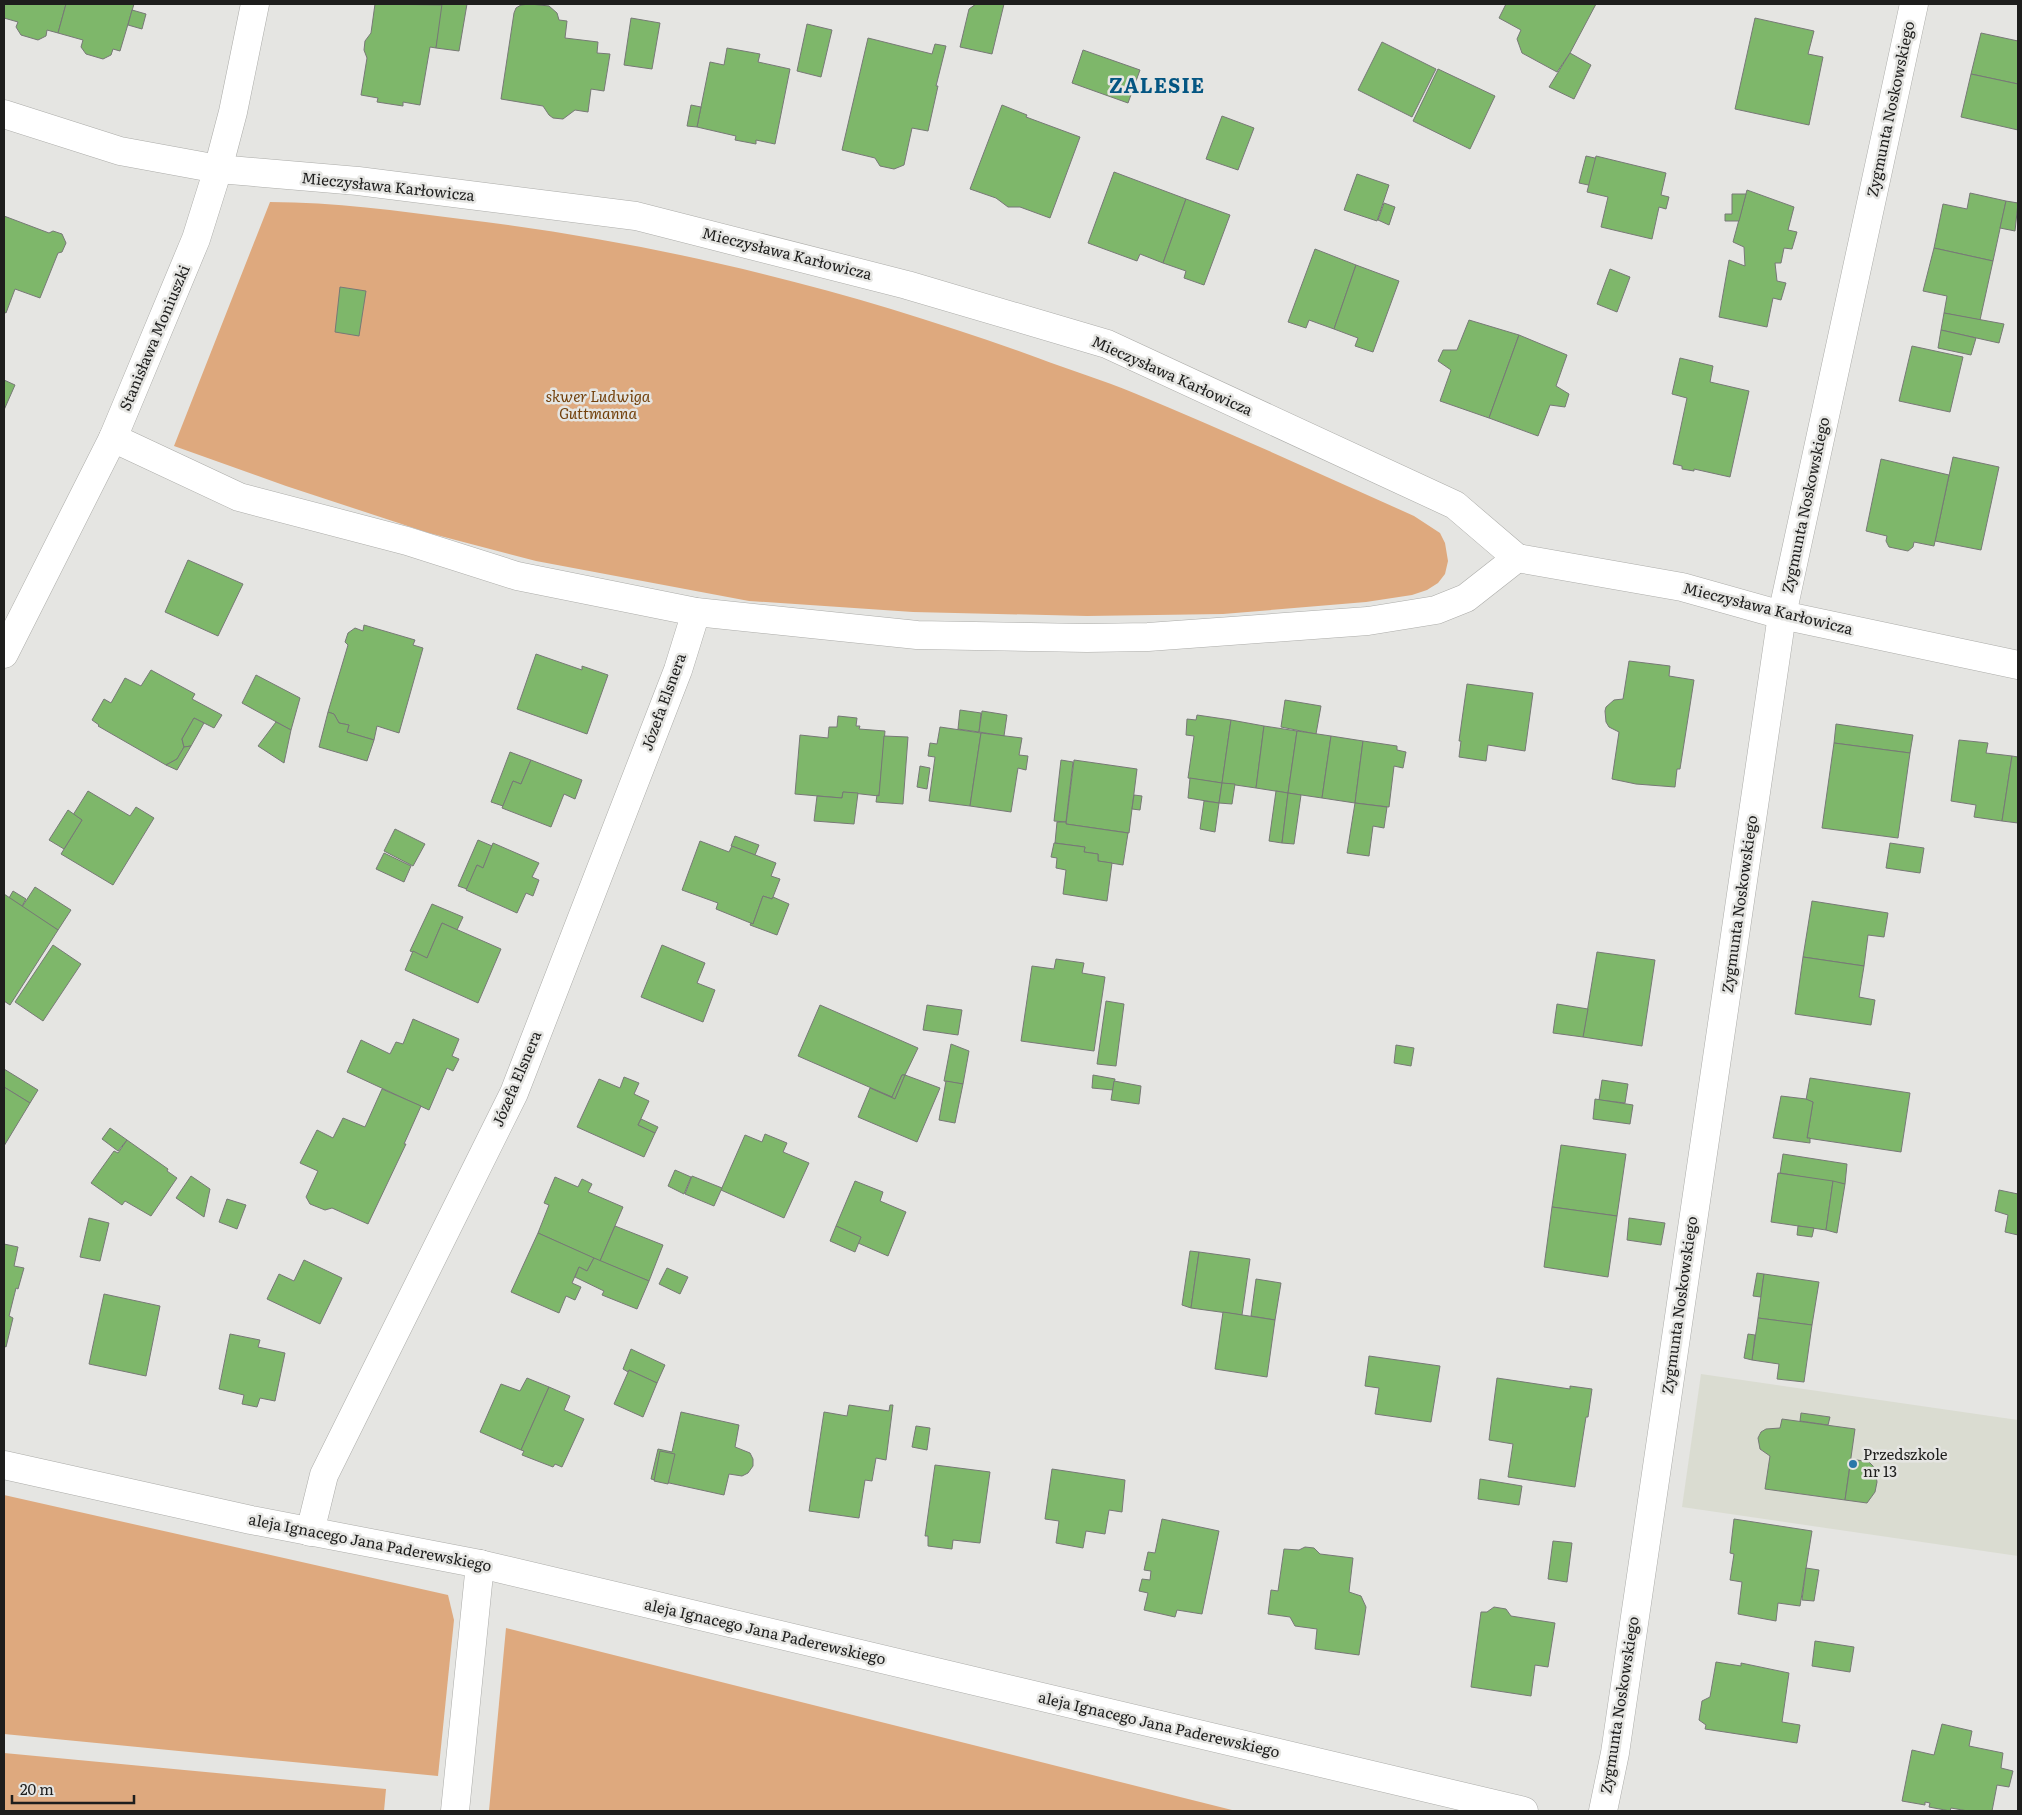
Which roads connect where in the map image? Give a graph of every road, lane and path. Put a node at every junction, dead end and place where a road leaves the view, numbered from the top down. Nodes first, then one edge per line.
1 (255, 4) edge
2 (1914, 4) edge
3 (4, 114) edge
4 (218, 169) junction
5 (113, 438) junction
6 (1517, 558) junction
7 (696, 612) junction
8 (1782, 616) junction
9 (4, 654) edge
10 (2018, 665) edge
11 (4, 1465) edge
12 (310, 1532) junction
13 (480, 1564) junction
14 (454, 1811) edge
15 (1524, 1811) edge
16 (1603, 1811) edge

1 - 4 street, Stanisława Moniuszki
2 - 8 street, Zygmunta Noskowskiego
3 - 4 street, Mieczysława Karłowicza
4 - 5 street, Stanisława Moniuszki
4 - 6 street, Mieczysława Karłowicza
5 - 7 street
5 - 9 street, Stanisława Moniuszki
6 - 7 street
6 - 8 street, Mieczysława Karłowicza
7 - 12 street, Józefa Elsnera
8 - 10 street, Mieczysława Karłowicza
8 - 16 street, Zygmunta Noskowskiego
11 - 12 street, aleja Ignacego Jana Paderewskiego
12 - 13 street, aleja Ignacego Jana Paderewskiego
13 - 14 street
13 - 15 street, aleja Ignacego Jana Paderewskiego

